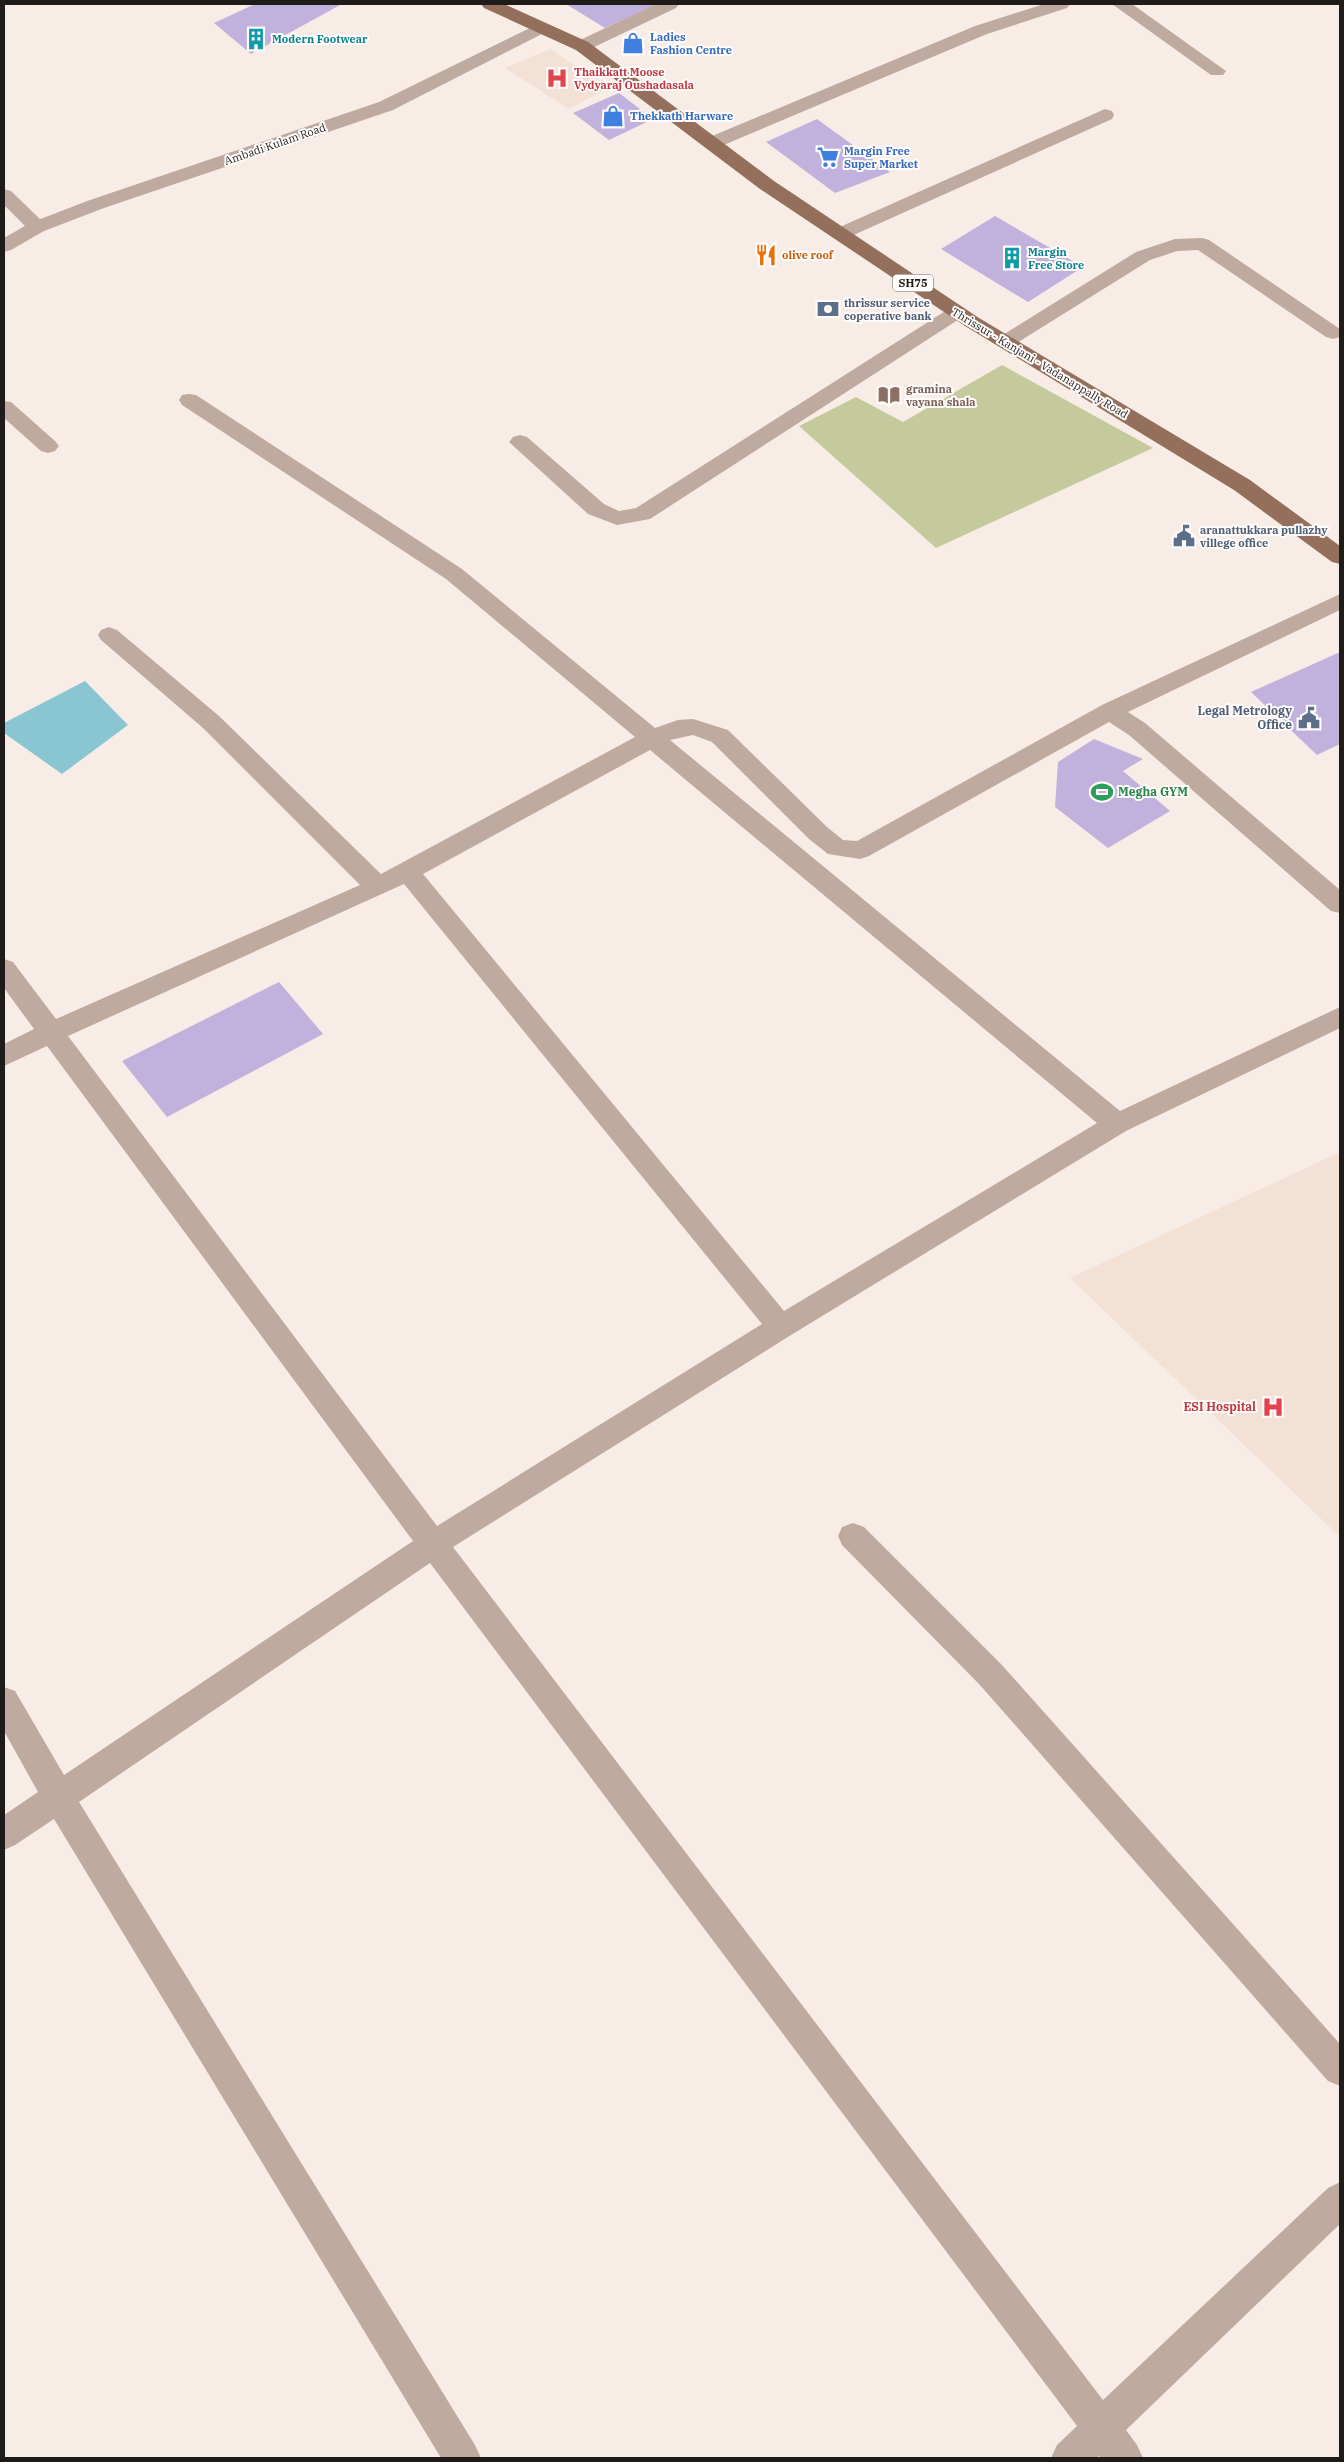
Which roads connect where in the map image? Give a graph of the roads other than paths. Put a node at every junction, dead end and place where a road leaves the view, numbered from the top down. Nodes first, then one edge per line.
1 (490, 4) edge
2 (670, 4) edge
3 (1061, 4) edge
4 (1121, 4) edge
5 (540, 28) junction
6 (582, 46) junction
7 (1218, 71) dead end
8 (1105, 115) dead end
9 (712, 143) junction
10 (4, 195) edge
11 (37, 227) junction
12 (840, 234) junction
13 (4, 246) edge
14 (957, 312) junction
15 (1333, 333) dead end
16 (1006, 342) junction
17 (189, 400) dead end
18 (4, 407) edge
19 (520, 442) dead end
20 (48, 446) dead end
21 (1340, 557) edge
22 (1340, 601) edge
23 (109, 635) dead end
24 (1110, 711) junction
25 (651, 739) junction
26 (408, 872) junction
27 (378, 888) junction
28 (1340, 904) edge
29 (4, 969) edge
30 (1340, 1017) edge
31 (51, 1032) junction
32 (4, 1056) edge
33 (1117, 1124) junction
34 (782, 1327) junction
35 (852, 1536) dead end
36 (433, 1544) junction
37 (4, 1701) edge
38 (59, 1798) junction
39 (4, 1834) edge
40 (1340, 2069) edge
41 (1340, 2200) edge
42 (1101, 2428) junction
43 (462, 2458) edge
44 (1070, 2458) edge
45 (1124, 2458) edge

1 - 5 main road, Thrissur - Kanjani - Vadanappally Road / SH75
2 - 6 street
3 - 9 street
4 - 7 street
5 - 6 main road, Thrissur - Kanjani - Vadanappally Road / SH75
5 - 11 street, Ambadi Kulam Road
6 - 9 main road, Thrissur - Kanjani - Vadanappally Road / SH75
8 - 12 street
9 - 12 main road, Thrissur - Kanjani - Vadanappally Road / SH75
10 - 11 street
11 - 13 street, Ambadi Kulam Road
12 - 14 main road, Thrissur - Kanjani - Vadanappally Road / SH75
14 - 16 main road, Thrissur - Kanjani - Vadanappally Road / SH75
14 - 19 street
15 - 16 street
16 - 21 main road, Thrissur - Kanjani - Vadanappally Road / SH75
17 - 25 street
18 - 20 street
22 - 24 street
23 - 27 street
24 - 25 street
24 - 28 street
25 - 26 street
25 - 33 street
26 - 27 street
26 - 34 street
27 - 31 street
29 - 31 street
30 - 33 street
31 - 32 street
31 - 36 street
33 - 34 street
34 - 36 street
35 - 40 street
36 - 38 street
36 - 42 street
37 - 38 street
38 - 39 street
38 - 43 street
41 - 42 street
42 - 44 street
42 - 45 street

